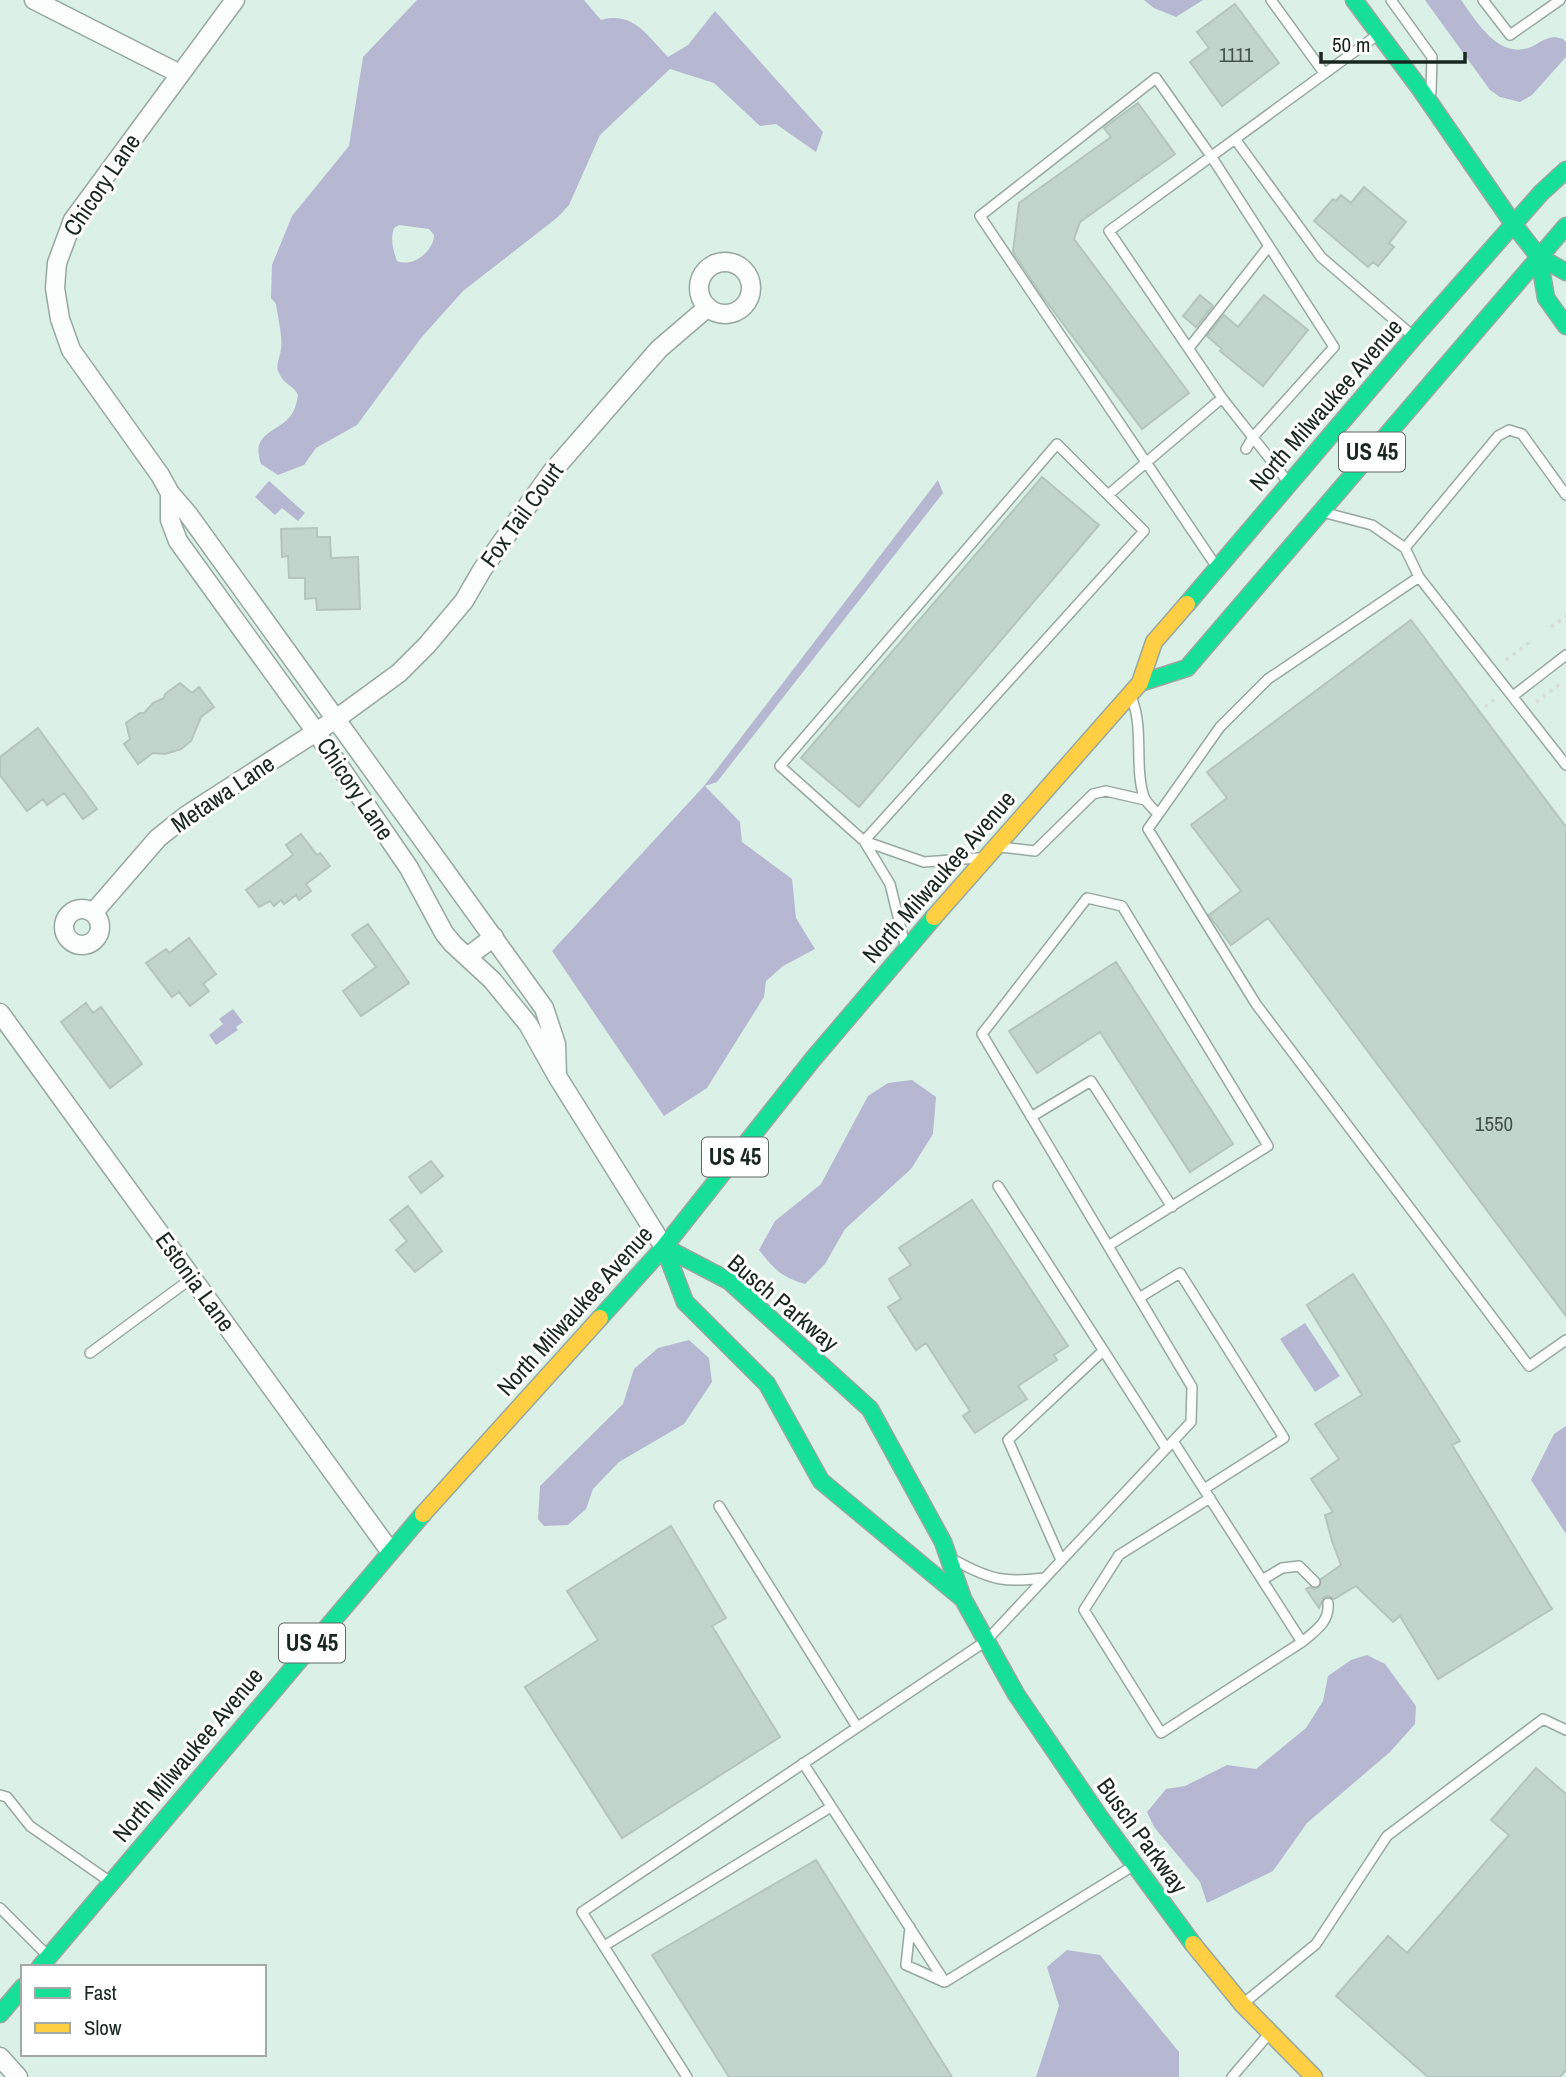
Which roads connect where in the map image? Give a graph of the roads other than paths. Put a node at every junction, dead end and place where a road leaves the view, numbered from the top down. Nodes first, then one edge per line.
1 (34, 0) edge
2 (235, 0) edge
3 (1271, 0) edge
4 (1354, 0) edge
5 (1391, 0) edge
6 (1483, 0) edge
7 (1560, 0) edge
8 (1547, 4) edge
9 (1379, 34) junction
10 (1324, 73) junction
11 (180, 74) junction
12 (1431, 105) junction
13 (1235, 139) junction
14 (1211, 156) junction
15 (1566, 170) edge
16 (1514, 225) junction
17 (1566, 226) edge
18 (1269, 246) junction
19 (1539, 257) junction
20 (1566, 272) edge
21 (708, 307) dead end
22 (1566, 326) edge
23 (1414, 337) junction
24 (1189, 348) junction
25 (1222, 398) junction
26 (1253, 438) junction
27 (1246, 449) dead end
28 (1146, 462) junction
29 (1289, 484) junction
30 (170, 493) junction
31 (1108, 495) junction
32 (1566, 495) edge
33 (1321, 512) junction
34 (1405, 548) junction
35 (1217, 567) junction
36 (1419, 577) junction
37 (1566, 655) edge
38 (1135, 689) junction
39 (1513, 696) junction
40 (336, 719) junction
41 (316, 733) junction
42 (1566, 765) edge
43 (1145, 800) junction
44 (1158, 814) junction
45 (864, 841) junction
46 (989, 852) junction
47 (93, 913) dead end
48 (494, 937) junction
49 (906, 949) junction
50 (467, 957) junction
51 (0, 1013) edge
52 (557, 1076) junction
53 (1031, 1117) junction
54 (998, 1186) dead end
55 (1172, 1207) junction
56 (664, 1247) junction
57 (1108, 1247) junction
58 (192, 1278) junction
59 (1139, 1298) junction
60 (1566, 1340) edge
61 (1103, 1352) junction
62 (90, 1353) dead end
63 (1173, 1441) junction
64 (1166, 1448) junction
65 (1207, 1494) junction
66 (719, 1506) dead end
67 (390, 1551) junction
68 (948, 1557) junction
69 (1060, 1560) junction
70 (1044, 1578) junction
71 (1262, 1580) junction
72 (1315, 1583) dead end
73 (963, 1599) junction
74 (1328, 1603) dead end
75 (986, 1641) junction
76 (1302, 1642) junction
77 (857, 1727) junction
78 (1566, 1730) edge
79 (803, 1763) junction
80 (0, 1794) edge
81 (831, 1807) junction
82 (1134, 1865) junction
83 (111, 1882) junction
84 (0, 1908) edge
85 (910, 1927) junction
86 (604, 1946) junction
87 (44, 1962) edge
88 (945, 1982) junction
89 (21, 1989) edge
90 (1242, 2004) junction
91 (0, 2014) edge
92 (1269, 2033) junction
93 (0, 2057) edge
94 (18, 2077) edge
95 (687, 2077) edge
96 (1233, 2077) edge
97 (1314, 2077) edge

1 - 11 street
2 - 11 street, Chicory Lane
3 - 10 lane
4 - 9 main road
5 - 12 lane
6 - 8 lane
7 - 8 lane
9 - 10 lane
9 - 12 main road
10 - 13 lane
11 - 30 street, Chicory Lane
12 - 16 main road
13 - 14 lane
13 - 23 lane
14 - 18 lane
14 - 24 lane
14 - 28 lane
15 - 16 main road, North Milwaukee Avenue / US 45
16 - 19 main road
16 - 23 main road, North Milwaukee Avenue / US 45
17 - 19 main road, US 45
18 - 24 lane
18 - 26 lane
19 - 20 main road
19 - 22 main road
19 - 33 main road, US 45
21 - 40 street, Fox Tail Court
23 - 29 main road, North Milwaukee Avenue / US 45
24 - 25 lane
25 - 26 lane
25 - 28 lane
26 - 27 lane
26 - 29 lane
28 - 31 lane
28 - 35 lane
29 - 35 main road, North Milwaukee Avenue / US 45
30 - 40 street, Chicory Lane
30 - 41 street, Chicory Lane
31 - 45 lane
31 - 45 lane
32 - 34 lane
33 - 34 lane
33 - 38 main road, US 45
34 - 36 lane
35 - 38 main road, North Milwaukee Avenue / US 45
36 - 39 lane
36 - 44 lane
37 - 39 lane
38 - 43 lane
38 - 46 main road, North Milwaukee Avenue / US 45
39 - 42 lane
40 - 41 street, Metawa Lane
40 - 48 street, Chicory Lane
41 - 47 street, Metawa Lane
41 - 50 street, Chicory Lane
43 - 44 lane
43 - 46 lane
44 - 60 lane
45 - 46 lane
45 - 49 lane
46 - 49 main road, North Milwaukee Avenue / US 45
48 - 50 street
48 - 52 street, Chicory Lane
49 - 56 main road, North Milwaukee Avenue / US 45
50 - 52 street, Chicory Lane
51 - 58 street, Estonia Lane
52 - 56 street, Chicory Lane
53 - 55 lane
53 - 55 lane
53 - 57 lane
54 - 61 lane
55 - 57 lane
56 - 67 main road, North Milwaukee Avenue / US 45
56 - 68 main road, Busch Parkway
56 - 73 main road, Busch Parkway
57 - 59 lane
58 - 62 lane
58 - 67 street, Estonia Lane
59 - 63 lane
59 - 65 lane
61 - 64 lane
61 - 69 lane
63 - 64 lane
63 - 65 lane
64 - 69 lane
65 - 71 lane
65 - 76 lane
66 - 77 lane
67 - 83 main road, North Milwaukee Avenue / US 45
68 - 70 lane
68 - 73 main road, Busch Parkway
69 - 70 lane
70 - 75 lane
71 - 72 lane
71 - 76 lane
73 - 75 main road, Busch Parkway
74 - 76 lane
75 - 77 lane
75 - 82 main road, Busch Parkway
77 - 79 lane
78 - 90 lane
79 - 81 lane
79 - 86 lane
80 - 83 lane
81 - 85 lane
81 - 86 lane
82 - 88 lane
82 - 90 main road, Busch Parkway
83 - 87 main road, North Milwaukee Avenue / US 45
84 - 87 lane
85 - 88 lane
85 - 88 lane
86 - 95 lane
89 - 91 main road
90 - 92 main road, Busch Parkway
92 - 96 lane
92 - 97 main road, Busch Parkway
93 - 94 street

